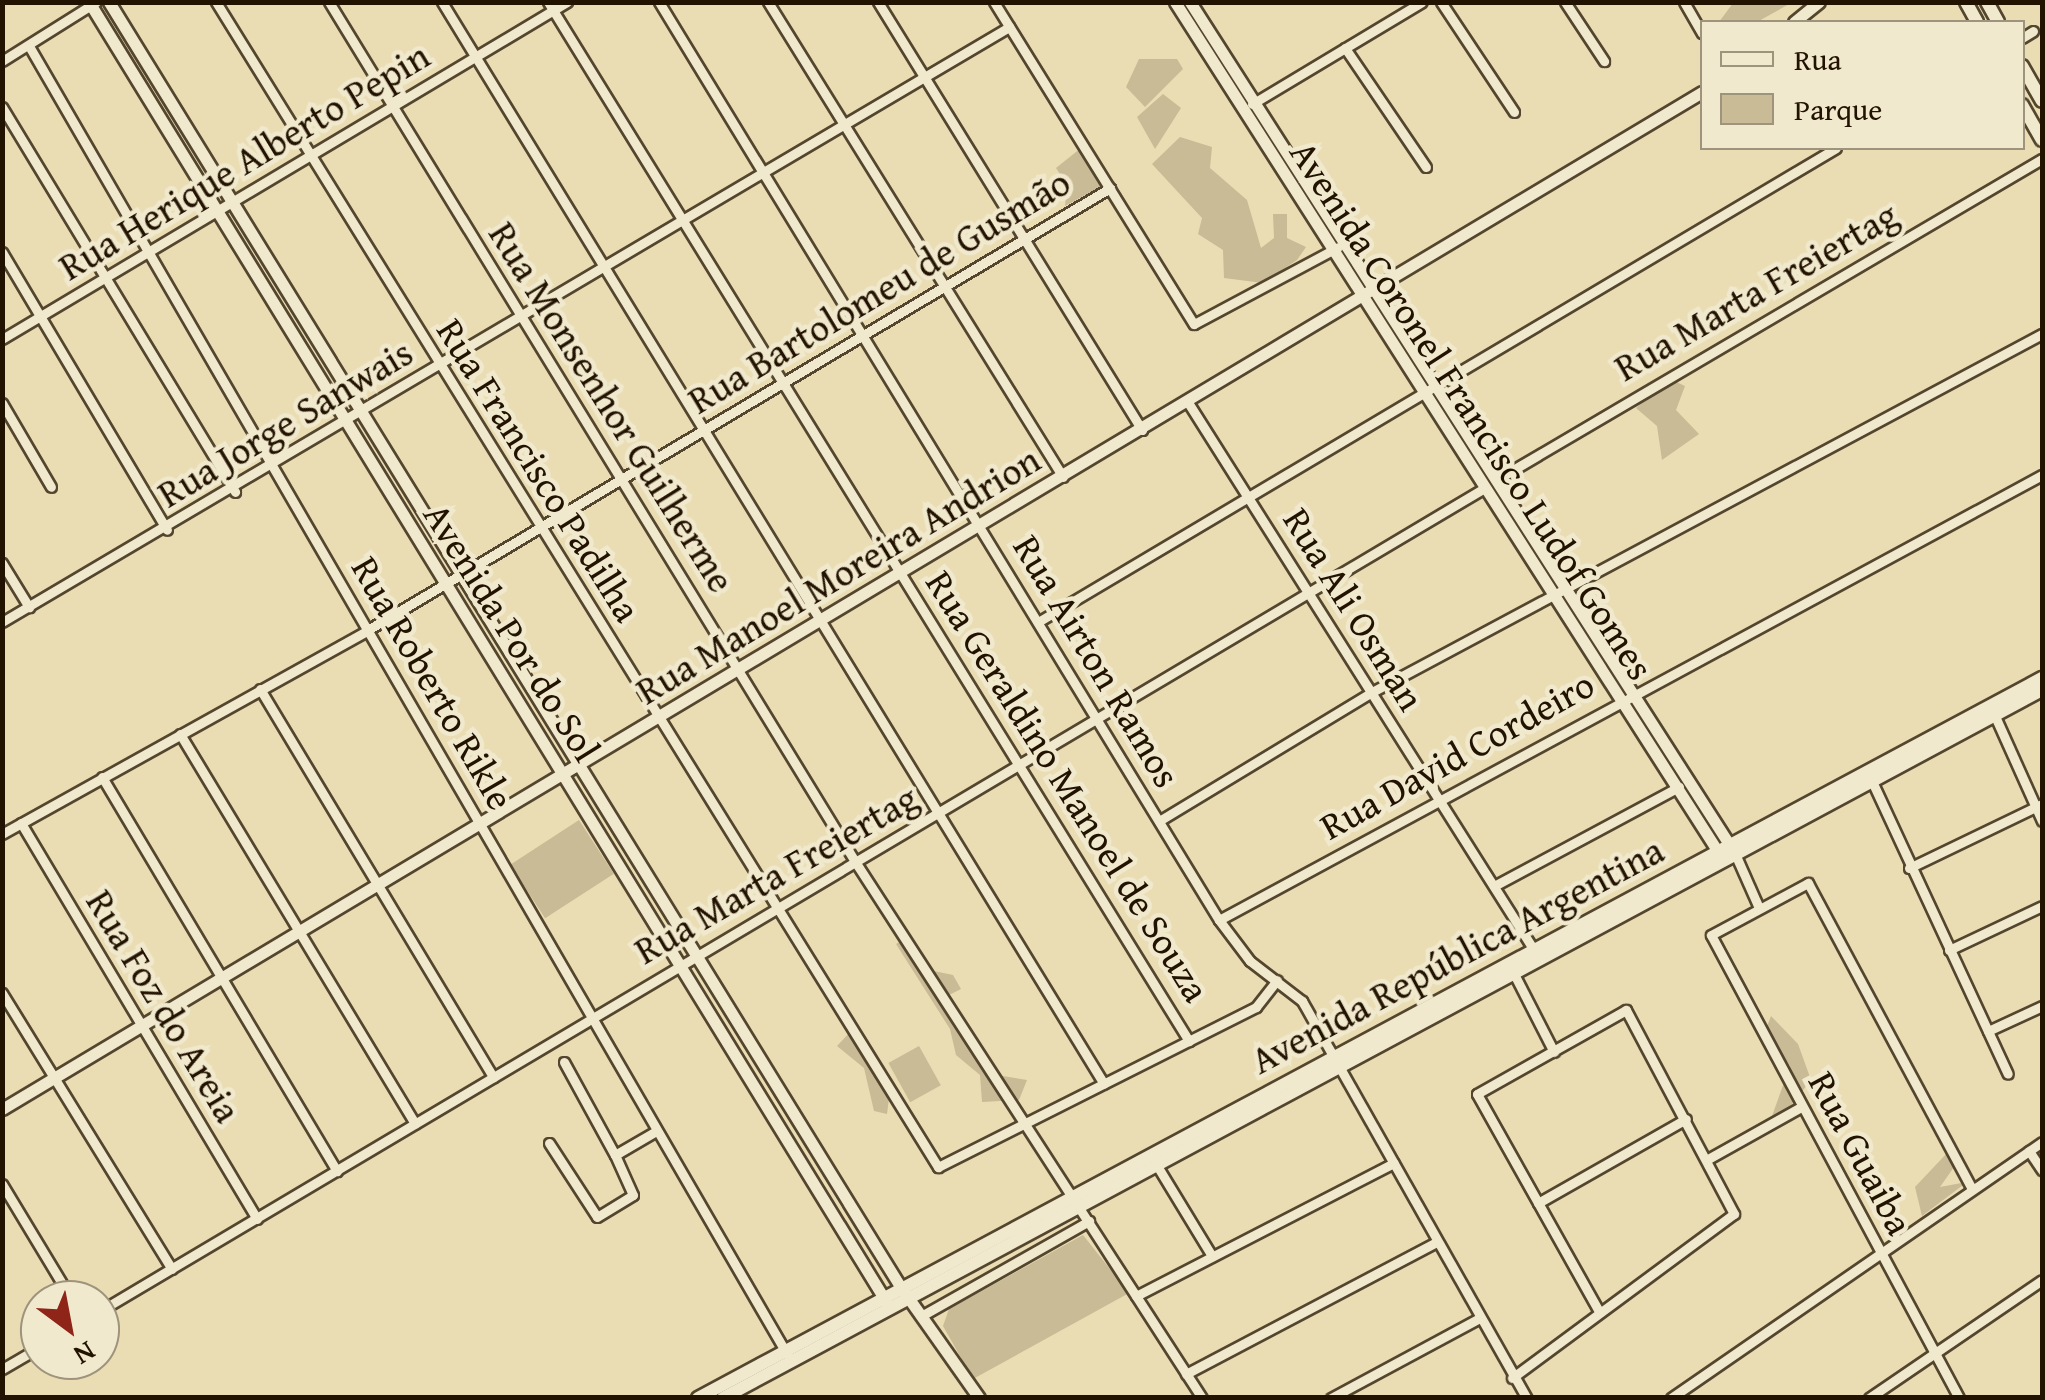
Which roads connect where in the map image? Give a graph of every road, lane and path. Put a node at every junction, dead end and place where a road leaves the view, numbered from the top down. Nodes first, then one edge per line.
1 (109, 2) edge
2 (216, 2) edge
3 (329, 2) edge
4 (442, 2) edge
5 (567, 2) edge
6 (659, 2) edge
7 (768, 2) edge
8 (878, 2) edge
9 (994, 2) edge
10 (1175, 2) edge
11 (1190, 2) edge
12 (1422, 2) edge
13 (1441, 2) edge
14 (1565, 2) edge
15 (1684, 2) edge
16 (1819, 2) edge
17 (92, 4) edge
18 (551, 6) edge
19 (1796, 20) edge
20 (1009, 28) junction
21 (1700, 30) edge
22 (2033, 31) dead end
23 (2025, 36) edge
24 (30, 46) junction
25 (1345, 48) junction
26 (476, 57) junction
27 (2, 61) edge
28 (1604, 61) dead end
29 (2025, 71) edge
30 (922, 78) junction
31 (1700, 93) edge
32 (2042, 101) edge
33 (1248, 106) junction
34 (391, 107) junction
35 (2, 108) edge
36 (2025, 110) edge
37 (1514, 112) dead end
38 (844, 124) junction
39 (2042, 140) edge
40 (1833, 150) edge
41 (310, 157) junction
42 (2042, 159) edge
43 (1426, 166) dead end
44 (764, 172) junction
45 (1110, 188) junction
46 (229, 206) junction
47 (216, 214) junction
48 (682, 221) junction
49 (1023, 240) junction
50 (1345, 244) junction
51 (1332, 251) junction
52 (2, 252) edge
53 (152, 252) junction
54 (605, 269) junction
55 (108, 278) junction
56 (944, 287) junction
57 (1376, 291) junction
58 (1362, 299) junction
59 (41, 316) junction
60 (521, 318) junction
61 (2042, 334) edge
62 (863, 336) junction
63 (2, 338) edge
64 (438, 366) junction
65 (1440, 382) junction
66 (783, 383) junction
67 (1421, 395) junction
68 (2, 404) edge
69 (1188, 404) junction
70 (359, 415) junction
71 (346, 423) junction
72 (705, 430) junction
73 (1142, 430) junction
74 (276, 467) junction
75 (2042, 475) edge
76 (1063, 476) junction
77 (1501, 477) junction
78 (622, 479) junction
79 (51, 487) dead end
80 (1482, 489) junction
81 (235, 492) junction
82 (1248, 498) junction
83 (980, 526) junction
84 (540, 527) junction
85 (167, 530) junction
86 (2, 563) edge
87 (901, 572) junction
88 (459, 575) junction
89 (447, 582) junction
90 (1568, 588) junction
91 (1308, 592) junction
92 (1553, 596) junction
93 (29, 607) junction
94 (822, 619) junction
95 (2, 622) edge
96 (1038, 622) junction
97 (366, 630) junction
98 (738, 669) junction
99 (2042, 678) edge
100 (260, 689) junction
101 (2042, 690) edge
102 (1372, 692) junction
103 (1634, 693) junction
104 (1622, 700) junction
105 (1992, 710) junction
106 (657, 717) junction
107 (1097, 720) junction
108 (180, 734) junction
109 (576, 764) junction
110 (1019, 766) junction
111 (564, 772) junction
112 (1869, 776) junction
113 (102, 777) junction
114 (1690, 781) junction
115 (1678, 788) junction
116 (1440, 799) junction
117 (2039, 805) edge
118 (940, 813) junction
119 (1158, 821) junction
120 (2042, 821) edge
121 (479, 823) junction
122 (21, 824) junction
123 (2, 834) edge
124 (1729, 856) junction
125 (856, 862) junction
126 (1909, 868) junction
127 (375, 883) junction
128 (1494, 886) junction
129 (2042, 906) edge
130 (775, 908) junction
131 (1759, 908) junction
132 (1219, 920) junction
133 (298, 929) junction
134 (1949, 950) junction
135 (1537, 953) junction
136 (694, 955) junction
137 (681, 963) junction
138 (1510, 967) junction
139 (220, 976) junction
140 (1277, 980) junction
141 (2, 994) edge
142 (2042, 1006) edge
143 (590, 1017) junction
144 (140, 1025) junction
145 (1988, 1031) junction
146 (1189, 1041) junction
147 (1554, 1052) junction
148 (1337, 1061) junction
149 (564, 1062) dead end
150 (2008, 1074) dead end
151 (56, 1077) junction
152 (493, 1077) junction
153 (1104, 1084) junction
154 (1801, 1107) junction
155 (2, 1109) edge
156 (1686, 1119) junction
157 (415, 1124) junction
158 (1026, 1127) junction
159 (656, 1131) junction
160 (2042, 1142) edge
161 (549, 1143) dead end
162 (2029, 1151) junction
163 (615, 1155) junction
164 (1708, 1159) junction
165 (1394, 1163) junction
166 (1156, 1164) junction
167 (2042, 1170) edge
168 (337, 1171) junction
169 (2, 1184) edge
170 (1972, 1189) junction
171 (1072, 1196) junction
172 (1538, 1202) junction
173 (1085, 1216) junction
174 (257, 1219) junction
175 (1436, 1242) junction
176 (1881, 1254) junction
177 (1212, 1256) junction
178 (172, 1269) junction
179 (60, 1280) edge
180 (2042, 1280) edge
181 (900, 1286) junction
182 (1136, 1296) junction
183 (120, 1299) edge
184 (885, 1301) junction
185 (911, 1301) junction
186 (1598, 1310) junction
187 (923, 1315) junction
188 (1478, 1319) junction
189 (1936, 1352) junction
190 (788, 1356) junction
191 (1186, 1374) junction
192 (1512, 1378) junction
193 (1525, 1397) edge
194 (698, 1398) edge
195 (723, 1398) edge
196 (979, 1398) edge
197 (1202, 1398) edge
198 (1331, 1398) edge
199 (1671, 1398) edge
200 (1870, 1398) edge
201 (1959, 1398) edge

1 - 46 street, Avenida Por do Sol
2 - 41 street, Rua Francisco Padilha
3 - 34 street, Rua Monsenhor Guilherme
4 - 26 street
5 - 18 street, Rua Herique Alberto Pepin
6 - 44 street, Rua Airton Ramos
7 - 38 street
8 - 30 street
9 - 20 street
10 - 33 street, Avenida Coronel Francisco Ludof Gomes
11 - 33 street, Avenida Coronel Francisco Ludof Gomes
12 - 25 street
13 - 37 street
14 - 28 street
15 - 21 street
16 - 19 street
17 - 24 street
17 - 47 street, Avenida Por do Sol
18 - 26 street, Rua Herique Alberto Pepin
18 - 48 street, Rua Geraldino Manoel de Souza
20 - 30 street, Rua Jorge Sanwais
20 - 45 street
22 - 23 street
24 - 27 street
24 - 53 street, Rua Roberto Rikle
25 - 33 street
25 - 43 street
26 - 34 street, Rua Herique Alberto Pepin
26 - 54 street
29 - 32 main road
30 - 38 street, Rua Jorge Sanwais
30 - 49 street
31 - 57 street, Rua Manoel Moreira Andrion
33 - 50 street, Avenida Coronel Francisco Ludof Gomes
33 - 51 street, Avenida Coronel Francisco Ludof Gomes
34 - 41 street, Rua Herique Alberto Pepin
34 - 60 street, Rua Monsenhor Guilherme
35 - 55 street
36 - 39 main road
38 - 44 street, Rua Jorge Sanwais
38 - 56 street
40 - 65 street
41 - 46 street, Rua Herique Alberto Pepin
41 - 64 street, Rua Francisco Padilha
42 - 77 street, Rua Marta Freiertag
44 - 48 street, Rua Jorge Sanwais
44 - 62 street, Rua Airton Ramos
45 - 49 street, Rua Bartolomeu de Gusmão
45 - 51 street
46 - 47 street, Rua Herique Alberto Pepin
46 - 70 street, Avenida Por do Sol
47 - 53 street, Rua Herique Alberto Pepin
47 - 71 street, Avenida Por do Sol
48 - 54 street, Rua Jorge Sanwais
48 - 66 street, Rua Geraldino Manoel de Souza
49 - 56 street, Rua Bartolomeu de Gusmão
49 - 73 street
50 - 51 street
50 - 57 street, Avenida Coronel Francisco Ludof Gomes
51 - 58 street, Avenida Coronel Francisco Ludof Gomes
52 - 59 street
53 - 55 street, Rua Herique Alberto Pepin
53 - 74 street, Rua Roberto Rikle
54 - 60 street, Rua Jorge Sanwais
54 - 72 street
55 - 59 street, Rua Herique Alberto Pepin
55 - 81 street
56 - 62 street, Rua Bartolomeu de Gusmão
56 - 76 street
57 - 58 street, Rua Manoel Moreira Andrion
57 - 65 street, Avenida Coronel Francisco Ludof Gomes
58 - 67 street, Avenida Coronel Francisco Ludof Gomes
58 - 69 street, Rua Manoel Moreira Andrion
59 - 63 street, Rua Herique Alberto Pepin
59 - 85 street
60 - 64 street, Rua Jorge Sanwais
60 - 78 street, Rua Monsenhor Guilherme
61 - 90 street
62 - 66 street, Rua Bartolomeu de Gusmão
62 - 83 street, Rua Airton Ramos
64 - 70 street, Rua Jorge Sanwais
64 - 84 street, Rua Francisco Padilha
65 - 67 street
65 - 77 street, Avenida Coronel Francisco Ludof Gomes
66 - 72 street, Rua Bartolomeu de Gusmão
66 - 87 street, Rua Geraldino Manoel de Souza
67 - 80 street, Avenida Coronel Francisco Ludof Gomes
67 - 82 street
68 - 79 street
69 - 73 street, Rua Manoel Moreira Andrion
69 - 82 street, Rua Ali Osman
70 - 71 street, Rua Jorge Sanwais
70 - 88 street, Avenida Por do Sol
71 - 74 street, Rua Jorge Sanwais
71 - 89 street, Avenida Por do Sol
72 - 78 street, Rua Bartolomeu de Gusmão
72 - 94 street
73 - 76 street, Rua Manoel Moreira Andrion
74 - 81 street, Rua Jorge Sanwais
74 - 97 street, Rua Roberto Rikle
75 - 103 street, Rua David Cordeiro
76 - 83 street, Rua Manoel Moreira Andrion
77 - 90 street, Avenida Coronel Francisco Ludof Gomes
78 - 84 street, Rua Bartolomeu de Gusmão
78 - 98 street, Rua Monsenhor Guilherme
80 - 91 street, Rua Marta Freiertag
80 - 92 street, Avenida Coronel Francisco Ludof Gomes
81 - 85 street, Rua Jorge Sanwais
82 - 91 street, Rua Ali Osman
82 - 96 street
83 - 87 street, Rua Manoel Moreira Andrion
83 - 96 street, Rua Airton Ramos
84 - 88 street, Rua Bartolomeu de Gusmão
84 - 106 street, Rua Francisco Padilha
85 - 93 street, Rua Jorge Sanwais
86 - 93 street
87 - 94 street, Rua Manoel Moreira Andrion
87 - 110 street, Rua Geraldino Manoel de Souza
88 - 89 street, Rua Bartolomeu de Gusmão
88 - 109 street, Avenida Por do Sol
89 - 97 street, Rua Bartolomeu de Gusmão
89 - 111 street, Avenida Por do Sol
90 - 92 street
90 - 103 street, Avenida Coronel Francisco Ludof Gomes
91 - 102 street, Rua Ali Osman
91 - 107 street, Rua Marta Freiertag
92 - 102 street
92 - 104 street, Avenida Coronel Francisco Ludof Gomes
93 - 95 street, Rua Jorge Sanwais
94 - 98 street, Rua Manoel Moreira Andrion
94 - 118 street
96 - 107 street, Rua Airton Ramos
97 - 100 street, Rua Bartolomeu de Gusmão
97 - 121 street, Rua Roberto Rikle
98 - 106 street, Rua Manoel Moreira Andrion
98 - 125 street, Rua Monsenhor Guilherme
99 - 105 main road, Avenida República Argentina
100 - 108 street, Rua Bartolomeu de Gusmão
100 - 127 street
101 - 105 main road, Avenida República Argentina
102 - 116 street, Rua Ali Osman
102 - 119 street
103 - 104 street, Rua David Cordeiro
103 - 114 street, Avenida Coronel Francisco Ludof Gomes
104 - 115 street, Avenida Coronel Francisco Ludof Gomes
104 - 116 street, Rua David Cordeiro
105 - 112 main road, Avenida República Argentina
105 - 117 street
106 - 109 street, Rua Manoel Moreira Andrion
106 - 130 street, Rua Francisco Padilha
107 - 110 street, Rua Marta Freiertag
107 - 119 street, Rua Airton Ramos
108 - 113 street, Rua Bartolomeu de Gusmão
108 - 133 street
109 - 111 street, Rua Manoel Moreira Andrion
109 - 136 street, Avenida Por do Sol
110 - 118 street, Rua Marta Freiertag
110 - 146 street, Rua Geraldino Manoel de Souza
111 - 121 street, Rua Manoel Moreira Andrion
111 - 137 street, Avenida Por do Sol
112 - 124 main road, Avenida República Argentina
112 - 126 street
113 - 122 street, Rua Bartolomeu de Gusmão
113 - 139 street
114 - 115 street
114 - 124 street, Avenida Coronel Francisco Ludof Gomes
115 - 124 street, Avenida Coronel Francisco Ludof Gomes
115 - 128 street
116 - 128 street, Rua Ali Osman
116 - 132 street, Rua David Cordeiro
117 - 120 street
117 - 126 street
118 - 125 street, Rua Marta Freiertag
118 - 153 street
119 - 132 street, Rua Airton Ramos
121 - 127 street, Rua Manoel Moreira Andrion
121 - 143 street, Rua Roberto Rikle
122 - 123 street, Rua Bartolomeu de Gusmão
122 - 144 street, Rua Foz do Areia
124 - 131 street
124 - 135 main road, Avenida República Argentina
125 - 130 street, Rua Marta Freiertag
125 - 158 street, Rua Monsenhor Guilherme
126 - 134 street
127 - 133 street, Rua Manoel Moreira Andrion
127 - 152 street
128 - 135 street, Rua Ali Osman
129 - 134 street
130 - 136 street, Rua Marta Freiertag
130 - 158 street, Rua Francisco Padilha
131 - 154 street, Rua Guaiba
131 - 170 street
132 - 140 street, Rua Airton Ramos
133 - 139 street, Rua Manoel Moreira Andrion
133 - 157 street
134 - 145 street
135 - 138 main road, Avenida República Argentina
136 - 137 street, Rua Marta Freiertag
136 - 181 street, Avenida Por do Sol
137 - 143 street, Rua Marta Freiertag
137 - 184 street, Avenida Por do Sol
138 - 147 street
138 - 148 main road, Avenida República Argentina
139 - 144 street, Rua Manoel Moreira Andrion
139 - 168 street
140 - 146 street
140 - 148 street, Rua Airton Ramos
141 - 151 street
142 - 145 street
143 - 152 street, Rua Marta Freiertag
143 - 159 street, Rua Roberto Rikle
144 - 151 street, Rua Manoel Moreira Andrion
144 - 174 street, Rua Foz do Areia
145 - 150 street
146 - 153 street
147 - 156 street
147 - 172 street
148 - 165 street, Rua Airton Ramos
148 - 166 main road, Avenida República Argentina
148 - 171 main road, Avenida República Argentina
149 - 163 street
151 - 155 street, Rua Manoel Moreira Andrion
151 - 178 street
152 - 157 street, Rua Marta Freiertag
153 - 158 street
154 - 164 street
154 - 176 street, Rua Guaiba
156 - 164 street
156 - 172 street
157 - 168 street, Rua Marta Freiertag
158 - 171 street, Rua Monsenhor Guilherme
159 - 163 street
159 - 190 street, Rua Roberto Rikle
160 - 162 street
161 - 163 street
162 - 167 street
162 - 170 street
164 - 186 street
165 - 175 street, Rua Airton Ramos
165 - 177 street
166 - 173 main road, Avenida República Argentina
166 - 177 street
168 - 174 street, Rua Marta Freiertag
169 - 179 street
170 - 176 street
171 - 173 street, Rua Monsenhor Guilherme
171 - 181 main road, Avenida República Argentina
172 - 186 street
173 - 182 street, Rua Monsenhor Guilherme
173 - 185 main road, Avenida República Argentina
173 - 187 street, Avenida República Argentina
174 - 178 street, Rua Marta Freiertag
175 - 188 street, Rua Airton Ramos
175 - 191 street
176 - 189 street, Rua Guaiba
176 - 199 street
177 - 182 street
178 - 183 street, Rua Marta Freiertag
180 - 189 street
181 - 184 main road, Avenida República Argentina
181 - 185 street, Avenida Por do Sol
182 - 191 street, Rua Monsenhor Guilherme
184 - 185 main road, Avenida República Argentina
184 - 190 main road
185 - 187 street, Avenida Por do Sol
186 - 192 street
187 - 196 street, Avenida Por do Sol
188 - 192 street, Rua Airton Ramos
188 - 198 street
189 - 200 street
189 - 201 street, Rua Guaiba
190 - 194 main road
190 - 195 main road
191 - 197 street, Rua Monsenhor Guilherme
192 - 193 street, Rua Airton Ramos

